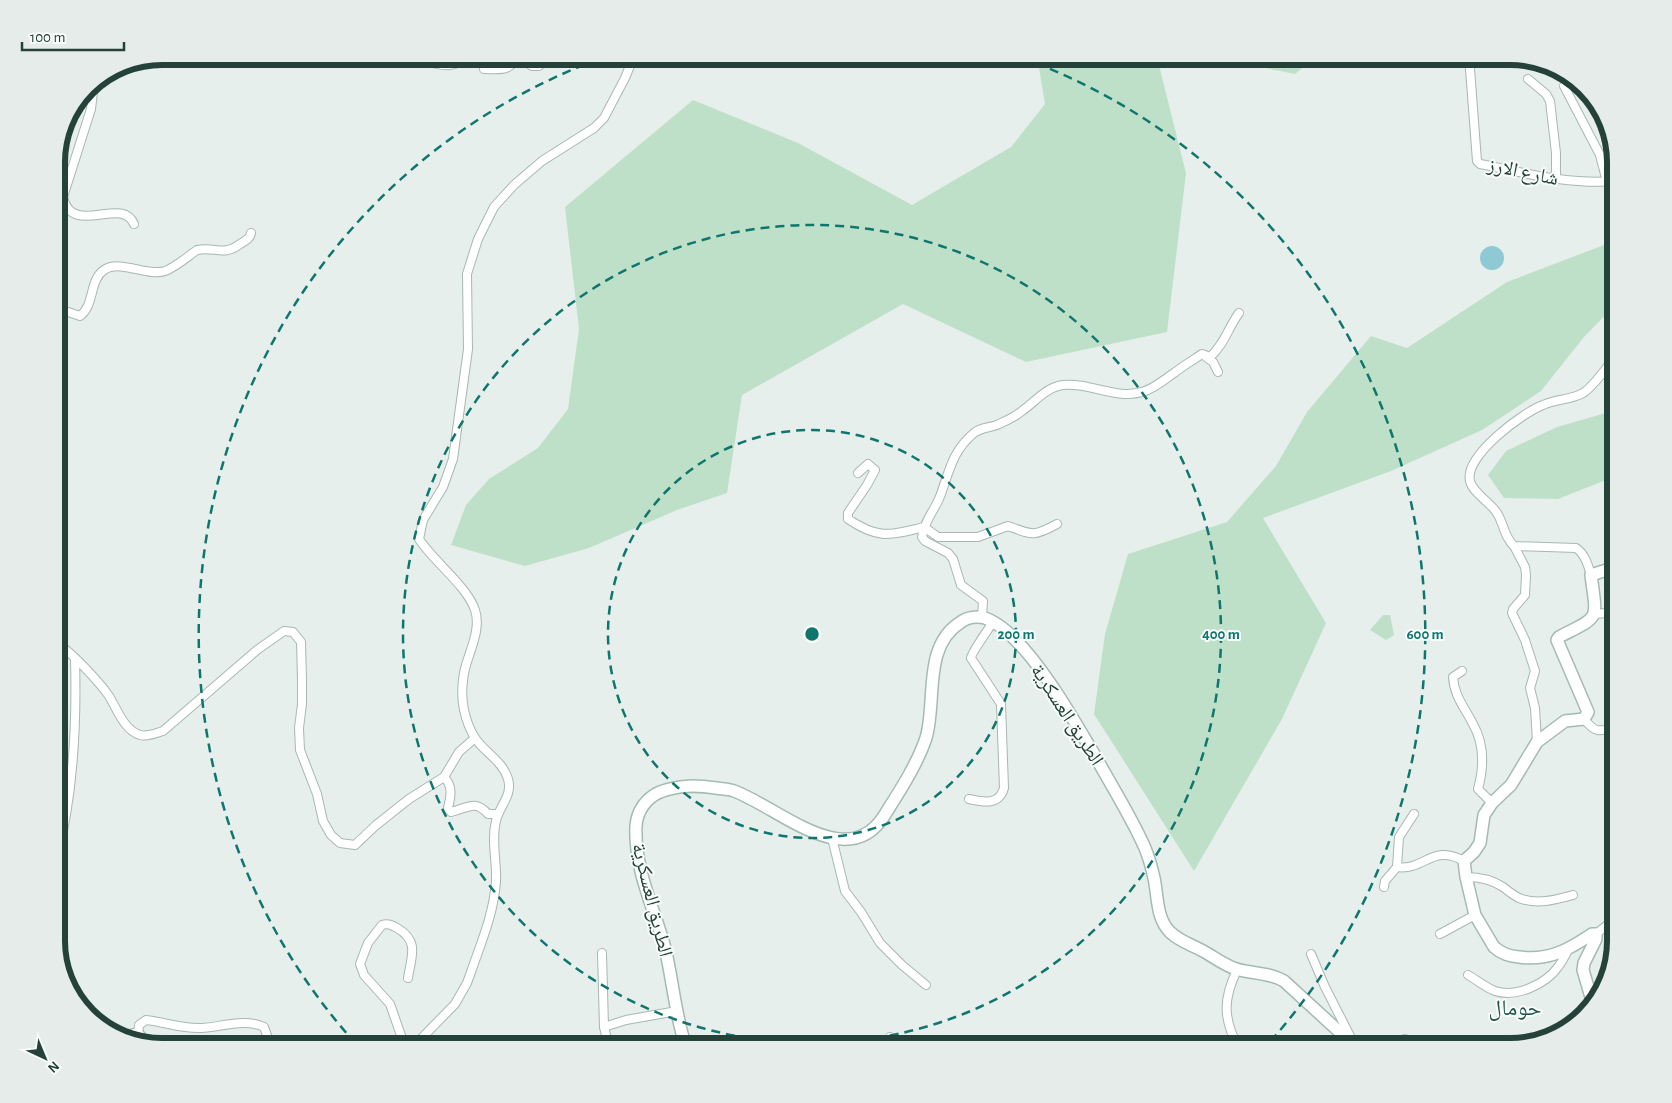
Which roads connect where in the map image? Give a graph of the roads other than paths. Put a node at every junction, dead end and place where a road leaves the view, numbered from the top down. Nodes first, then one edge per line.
1 (484, 65) edge
2 (511, 65) edge
3 (630, 65) edge
4 (1470, 65) edge
5 (1528, 79) dead end
6 (1564, 86) dead end
7 (93, 93) edge
8 (1607, 171) edge
9 (1556, 179) junction
10 (1607, 182) edge
11 (65, 190) edge
12 (65, 202) edge
13 (134, 224) dead end
14 (252, 233) dead end
15 (65, 311) edge
16 (1239, 313) dead end
17 (1202, 354) junction
18 (1607, 365) edge
19 (1218, 372) dead end
20 (858, 473) dead end
21 (1058, 524) dead end
22 (924, 527) junction
23 (1514, 546) junction
24 (1607, 569) edge
25 (1591, 575) junction
26 (1607, 613) edge
27 (1595, 614) junction
28 (982, 617) junction
29 (993, 622) junction
30 (65, 651) edge
31 (75, 659) junction
32 (1462, 671) dead end
33 (1584, 719) junction
34 (1607, 729) edge
35 (475, 738) junction
36 (1537, 742) junction
37 (444, 777) junction
38 (969, 799) dead end
39 (1492, 803) junction
40 (65, 814) edge
41 (498, 814) junction
42 (1414, 814) dead end
43 (832, 838) junction
44 (1464, 861) junction
45 (1397, 868) junction
46 (1466, 877) junction
47 (1384, 887) dead end
48 (1573, 895) dead end
49 (1475, 915) junction
50 (1607, 925) edge
51 (1440, 934) dead end
52 (1596, 934) junction
53 (1568, 950) junction
54 (602, 953) dead end
55 (1311, 954) dead end
56 (1237, 970) junction
57 (1468, 975) dead end
58 (408, 978) dead end
59 (926, 985) dead end
60 (1591, 996) edge
61 (677, 1010) junction
62 (604, 1027) junction
63 (137, 1035) edge
64 (268, 1038) edge
65 (402, 1038) edge
66 (422, 1038) edge
67 (607, 1038) edge
68 (684, 1038) edge
69 (1234, 1038) edge
70 (1347, 1038) edge
71 (1352, 1038) edge

1 - 2 street
3 - 35 street
4 - 9 street, شارع الارز
5 - 9 street
6 - 8 street
7 - 11 street
9 - 10 street, شارع الارز
12 - 13 street
14 - 15 street
16 - 17 street
17 - 19 street
17 - 22 street
18 - 23 street
20 - 22 street
21 - 22 street
22 - 28 street
23 - 25 street
23 - 36 street
24 - 25 main road
25 - 27 main road
26 - 27 street
27 - 33 main road
28 - 29 main road, الطريق العسكرية
28 - 43 main road, الطريق العسكرية
29 - 38 street
29 - 56 main road, الطريق العسكرية
30 - 31 street
31 - 37 street
31 - 40 street
32 - 39 street
33 - 34 street
33 - 36 main road
35 - 37 street
35 - 41 street
36 - 39 main road
37 - 41 street
39 - 44 main road
41 - 66 street
42 - 45 street
43 - 59 street
43 - 61 main road, الطريق العسكرية
44 - 45 street
44 - 46 main road
45 - 47 street
46 - 48 street
46 - 49 main road
49 - 51 street
49 - 53 main road
50 - 52 street
52 - 53 main road
52 - 60 main road
53 - 57 street
54 - 62 street
55 - 71 street
56 - 69 street
56 - 70 main road, الطريق العسكرية
58 - 65 street
61 - 62 street
61 - 68 main road, الطريق العسكرية
62 - 67 street
63 - 64 street

